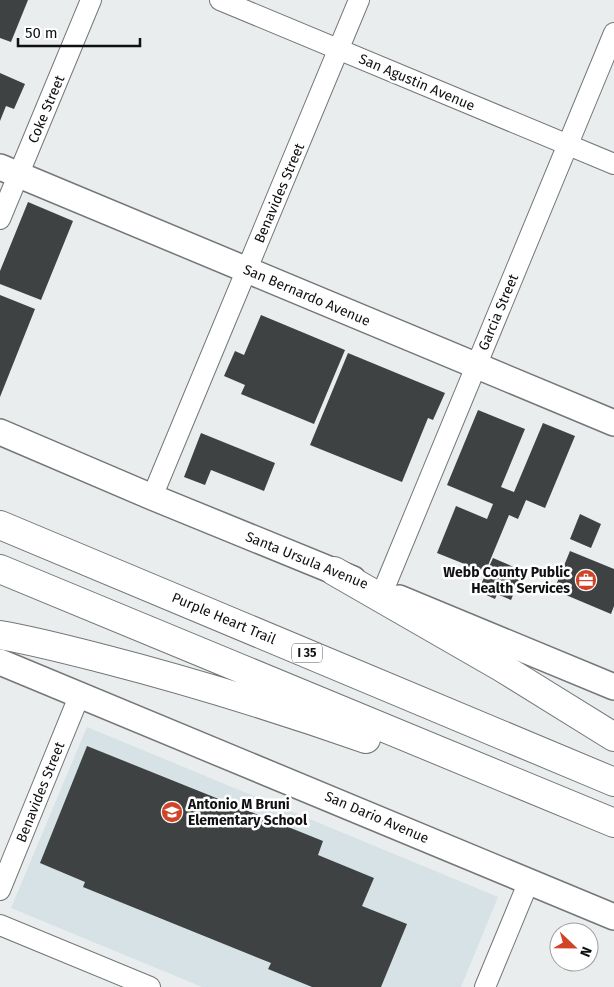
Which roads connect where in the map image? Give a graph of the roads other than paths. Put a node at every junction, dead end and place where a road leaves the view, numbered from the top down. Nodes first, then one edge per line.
1 (91, 0) edge
2 (220, 0) edge
3 (360, 0) edge
4 (614, 33) edge
5 (339, 50) junction
6 (568, 145) junction
7 (614, 164) edge
8 (9, 171) edge
9 (0, 219) edge
10 (247, 270) junction
11 (476, 365) junction
12 (614, 422) edge
13 (0, 432) edge
14 (152, 497) junction
15 (0, 525) edge
16 (0, 569) edge
17 (334, 571) junction
18 (383, 591) junction
19 (0, 635) edge
20 (0, 662) edge
21 (613, 684) edge
22 (80, 694) junction
23 (614, 737) edge
24 (614, 782) edge
25 (534, 791) junction
26 (614, 823) edge
27 (530, 881) junction
28 (0, 890) edge
29 (614, 917) edge
30 (0, 926) edge
31 (150, 987) edge
32 (485, 987) edge

1 - 8 street, Coke Street
2 - 5 street, San Agustin Avenue
3 - 5 street, Benavides Street
4 - 6 street, Garcia Street
5 - 6 street, San Agustin Avenue
5 - 10 street, Benavides Street
6 - 7 street, San Agustin Avenue
6 - 11 street, Garcia Street
8 - 9 street, Coke Street
8 - 10 main road, San Bernardo Avenue
10 - 11 main road, San Bernardo Avenue
10 - 14 street, Benavides Street
11 - 12 main road, San Bernardo Avenue
11 - 18 street, Garcia Street
13 - 14 main road, Santa Ursula Avenue
14 - 17 main road, Santa Ursula Avenue
15 - 24 highway, Purple Heart Trail / I 35
16 - 25 highway
17 - 18 main road, Santa Ursula Avenue
17 - 23 highway
18 - 21 main road, Santa Ursula Avenue
19 - 25 highway
20 - 22 main road, San Dario Avenue
22 - 27 main road, San Dario Avenue
22 - 28 street, Benavides Street
25 - 26 highway
27 - 29 main road, San Dario Avenue
27 - 32 street
30 - 31 street

